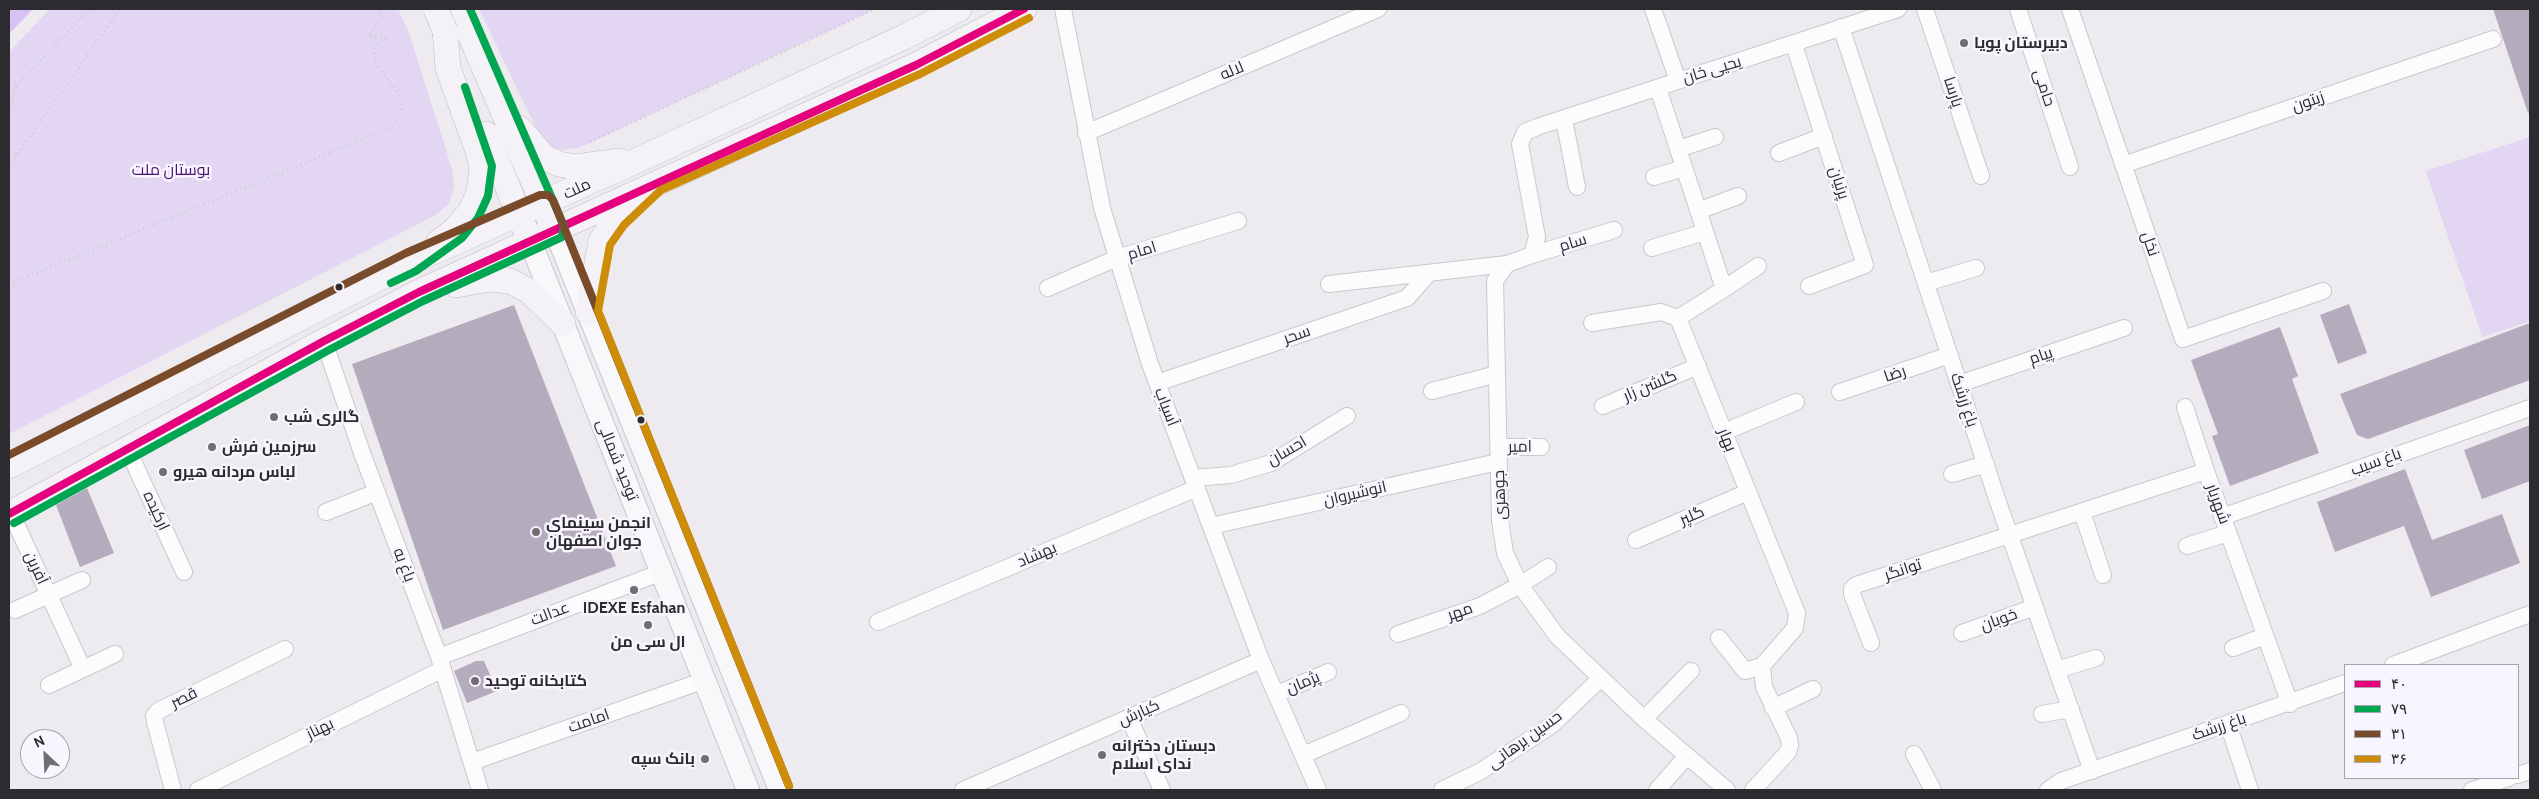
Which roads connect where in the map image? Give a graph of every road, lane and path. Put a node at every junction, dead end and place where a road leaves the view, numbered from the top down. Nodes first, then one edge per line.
1 (90, 9) edge
2 (120, 9) edge
3 (378, 9) edge
4 (436, 9) edge
5 (875, 9) edge
6 (959, 9) edge
7 (1024, 9) edge
8 (1062, 9) edge
9 (1378, 9) edge
10 (1653, 9) edge
11 (1898, 9) edge
12 (1926, 9) edge
13 (2018, 9) edge
14 (2070, 9) edge
15 (456, 20) edge
16 (1841, 27) junction
17 (2493, 38) dead end
18 (1794, 45) junction
19 (1678, 81) junction
20 (17, 84) junction
21 (1658, 88) junction
22 (9, 93) edge
23 (498, 100) junction
24 (9, 112) edge
25 (1564, 119) junction
26 (1086, 133) junction
27 (1824, 136) junction
28 (1715, 137) dead end
29 (585, 144) dead end
30 (1678, 149) junction
31 (1779, 153) dead end
32 (640, 159) junction
33 (2124, 165) junction
34 (9, 166) edge
35 (2070, 167) dead end
36 (1684, 168) junction
37 (1981, 176) dead end
38 (1654, 177) dead end
39 (656, 182) junction
40 (1577, 187) dead end
41 (1738, 196) dead end
42 (544, 204) junction
43 (1698, 212) junction
44 (519, 215) junction
45 (1238, 221) dead end
46 (555, 230) junction
47 (1614, 230) dead end
48 (1705, 232) junction
49 (530, 241) junction
50 (1652, 248) dead end
51 (1532, 255) junction
52 (1117, 258) junction
53 (411, 262) junction
54 (1507, 264) junction
55 (1758, 266) dead end
56 (1976, 268) dead end
57 (1429, 273) junction
58 (1926, 283) junction
59 (9, 284) edge
60 (1329, 284) dead end
61 (1809, 286) dead end
62 (1048, 288) dead end
63 (1724, 289) junction
64 (2323, 291) dead end
65 (419, 292) junction
66 (588, 312) junction
67 (1678, 318) junction
68 (563, 324) junction
69 (1592, 324) dead end
70 (2124, 328) dead end
71 (324, 341) junction
72 (1950, 355) junction
73 (1698, 366) junction
74 (1497, 374) junction
75 (1157, 383) junction
76 (1959, 384) junction
77 (1432, 391) dead end
78 (1840, 392) dead end
79 (1796, 402) dead end
80 (1604, 406) dead end
81 (2185, 407) dead end
82 (2530, 408) edge
83 (1347, 416) dead end
84 (1724, 432) junction
85 (1541, 447) dead end
86 (128, 450) junction
87 (1498, 455) junction
88 (1986, 464) junction
89 (9, 466) edge
90 (2206, 471) junction
91 (1952, 474) dead end
92 (1195, 483) junction
93 (377, 492) junction
94 (1748, 492) junction
95 (326, 512) dead end
96 (2082, 512) junction
97 (10, 514) edge
98 (2222, 517) junction
99 (1211, 526) junction
100 (2228, 533) junction
101 (2010, 536) junction
102 (1636, 540) dead end
103 (2187, 546) dead end
104 (1548, 567) dead end
105 (184, 572) dead end
106 (662, 572) junction
107 (2104, 575) dead end
108 (82, 580) dead end
109 (1520, 585) junction
110 (49, 595) junction
111 (2035, 606) junction
112 (15, 610) dead end
113 (2530, 614) edge
114 (878, 622) dead end
115 (1962, 633) dead end
116 (1398, 634) dead end
117 (2265, 636) junction
118 (1719, 638) dead end
119 (1871, 643) dead end
120 (2233, 648) dead end
121 (284, 649) dead end
122 (115, 654) dead end
123 (2096, 658) dead end
124 (1261, 660) junction
125 (441, 663) junction
126 (2396, 664) edge
127 (1762, 666) junction
128 (83, 669) junction
129 (2057, 670) junction
130 (1691, 671) dead end
131 (1328, 672) dead end
132 (1601, 678) junction
133 (706, 680) junction
134 (2344, 683) edge
135 (49, 685) dead end
136 (1813, 689) dead end
137 (1277, 694) junction
138 (2290, 704) junction
139 (1773, 708) junction
140 (2071, 709) junction
141 (1401, 713) dead end
142 (2042, 714) dead end
143 (1129, 718) junction
144 (1644, 719) junction
145 (2228, 724) junction
146 (1914, 754) dead end
147 (1303, 755) junction
148 (1687, 756) junction
149 (472, 762) junction
150 (2092, 771) junction
151 (2506, 779) edge
152 (173, 790) edge
153 (198, 790) edge
154 (480, 790) edge
155 (748, 790) edge
156 (780, 790) edge
157 (962, 790) edge
158 (1162, 790) edge
159 (1318, 790) edge
160 (1442, 790) edge
161 (1656, 790) edge
162 (1727, 790) edge
163 (1753, 790) edge
164 (1933, 790) edge
165 (2048, 790) edge
166 (2250, 790) edge
167 (2472, 790) edge

1 - 20 path
2 - 34 path
3 - 59 path
4 - 15 main road, bridge
5 - 29 path
6 - 32 main road, ملت
7 - 39 main road, ملت
8 - 26 street, آسیاب
9 - 26 street, لاله
10 - 19 street
11 - 16 street, یحیی خان
12 - 37 street, پارسا
13 - 35 street, حامی
14 - 33 street, نخل
15 - 23 main road
15 - 44 main road
15 - 53 main road
16 - 18 street, یحیی خان
16 - 58 street, باغ زرشک
17 - 33 street, زیتون
18 - 19 street, یحیی خان
18 - 27 street, پرنیان
19 - 21 street, یحیی خان
20 - 22 path
20 - 24 path
21 - 25 street, یحیی خان
21 - 30 street
23 - 32 main road
23 - 42 main road
25 - 40 street
25 - 51 street, یحیی خان
26 - 52 street, آسیاب
27 - 31 street
27 - 61 street, پرنیان
28 - 30 street
30 - 36 street
32 - 42 main road, ملت
33 - 64 street, نخل
36 - 38 street
36 - 43 street
39 - 46 main road, ملت
39 - 66 main road
41 - 43 street
42 - 44 main road, ملت
42 - 46 main road
43 - 48 street
44 - 49 main road
44 - 53 main road, ملت
45 - 52 street, امام
46 - 49 main road, ملت
46 - 66 main road, توحید شمالی
47 - 51 street, سام
48 - 50 street
48 - 63 street
49 - 65 main road, ملت
49 - 68 main road, توحید شمالی
51 - 54 street
52 - 62 street, امام
52 - 75 street, آسیاب
53 - 89 main road, ملت
54 - 57 street
54 - 74 street, جوهری
55 - 63 street
56 - 58 street
57 - 60 street
57 - 75 street, سحر
58 - 72 street, باغ زرشک
63 - 67 street
65 - 68 main road
65 - 71 main road, ملت
66 - 156 main road, توحید شمالی
67 - 69 street
67 - 73 street, بهار
68 - 106 main road, توحید شمالی
70 - 76 street, پیام
71 - 86 main road, ملت
71 - 93 street, باغ به
72 - 76 street, باغ زرشک
72 - 78 street, رضا
73 - 80 street, گلشن زار
73 - 84 street, بهار
74 - 77 street
74 - 87 street, جوهری
75 - 92 street, آسیاب
76 - 88 street, باغ زرشک
79 - 84 street
81 - 90 street
82 - 98 street, باغ سیب
83 - 92 street, احسان
84 - 94 street, بهار
85 - 87 street, امیر
86 - 97 main road, ملت
86 - 105 street, ارکیده
87 - 99 street, انوشیروان
87 - 109 street, جوهری
88 - 91 street
88 - 101 street, باغ زرشک
90 - 96 street, شهریار
90 - 98 street, شهریار
92 - 99 street, آسیاب
92 - 114 street, بهشاد
93 - 95 street
93 - 125 street, باغ به
94 - 102 street, گلپر
94 - 127 street, بهار
96 - 101 street, شهریار
96 - 107 street
97 - 110 street, آفرین
98 - 100 street, شهریار
99 - 124 street, آسیاب
100 - 103 street
100 - 117 street, شهریار
101 - 111 street, باغ زرشک
101 - 119 street, توانگر
104 - 109 street, مهر
106 - 125 street, عدالت
106 - 133 main road, توحید شمالی
108 - 110 street, آفرین
109 - 116 street, مهر
109 - 132 street, جوهری
110 - 112 street, آفرین
110 - 128 street, آفرین
111 - 115 street, خوبان
111 - 129 street, باغ زرشک
113 - 126 street
117 - 120 street
117 - 138 street, شهریار
118 - 127 street
121 - 152 street, قصر
122 - 128 street
123 - 129 street
124 - 137 street, آسیاب
124 - 143 street, کیارش
125 - 149 street, باغ به
125 - 153 street, بهناز
127 - 139 street
128 - 135 street
129 - 140 street, باغ زرشک
130 - 144 street
131 - 137 street, پژمان
132 - 144 street, جوهری
132 - 160 street, حسین برهانی
133 - 149 street, امامت
133 - 155 main road, توحید شمالی
134 - 138 street, باغ زرشک
136 - 139 street
137 - 147 street, آسیاب
138 - 145 street, باغ زرشک
139 - 163 street
140 - 142 street
140 - 150 street, باغ زرشک
141 - 147 street
143 - 157 street, کیارش
143 - 158 street
144 - 148 street, جوهری
145 - 150 street, باغ زرشک
145 - 166 street
146 - 164 street
147 - 159 street, آسیاب
148 - 161 street
148 - 162 street, جوهری
149 - 154 street, باغ به
150 - 165 street, باغ زرشک
151 - 167 street

